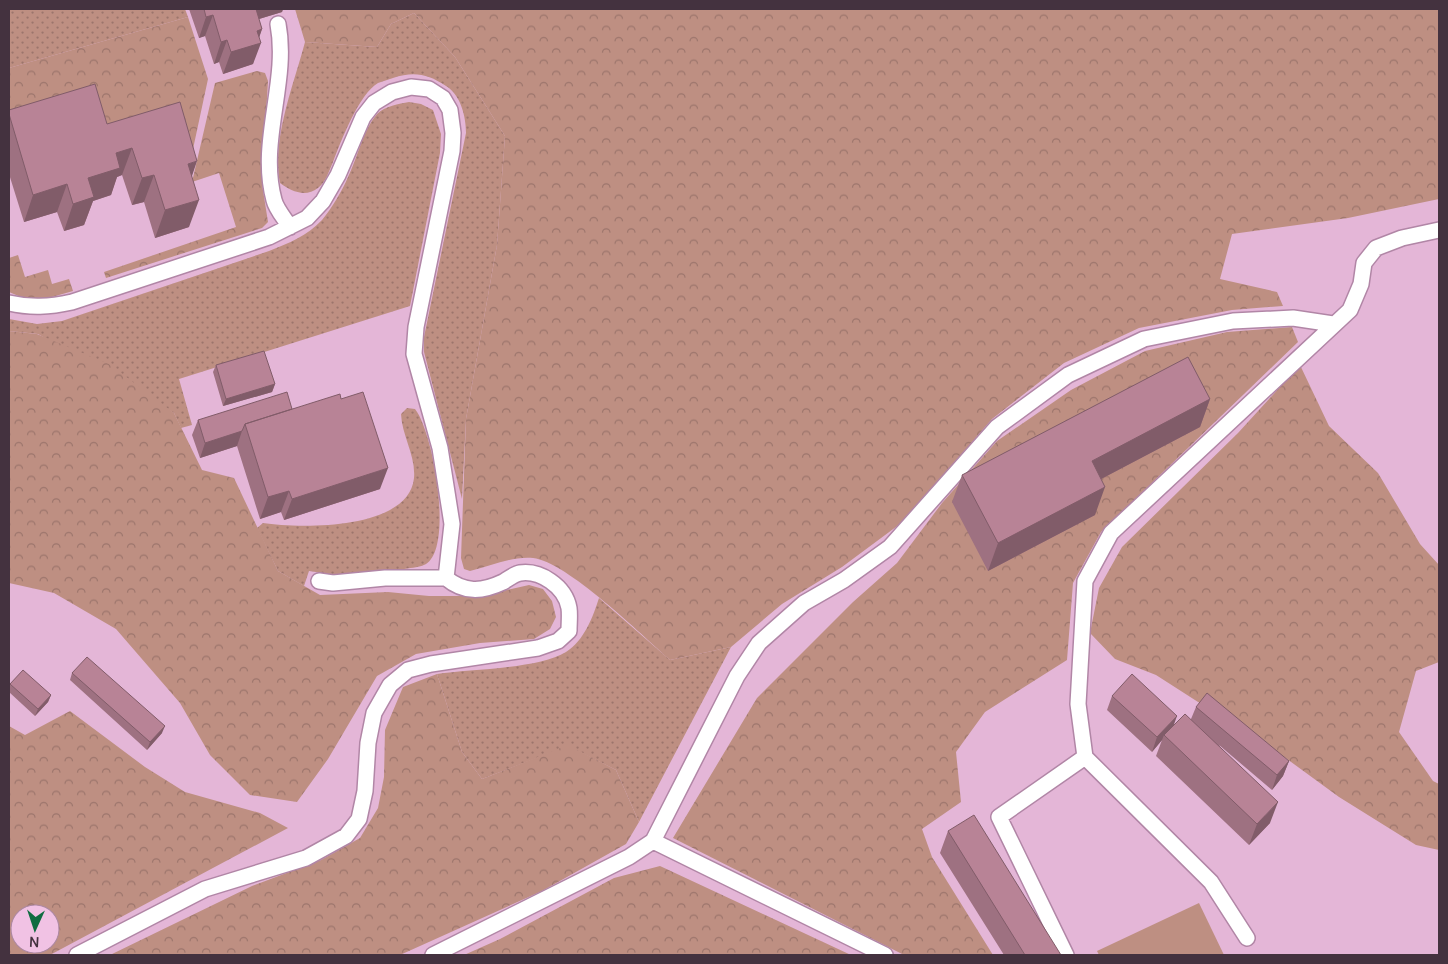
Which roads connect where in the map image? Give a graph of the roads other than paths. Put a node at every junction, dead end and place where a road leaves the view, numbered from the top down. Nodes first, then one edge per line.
1 (278, 24) dead end
2 (290, 227) junction
3 (1439, 230) edge
4 (9, 303) edge
5 (1333, 324) junction
6 (446, 578) junction
7 (319, 581) dead end
8 (1084, 757) junction
9 (653, 841) junction
10 (1247, 938) dead end
11 (881, 954) edge
12 (77, 955) edge
13 (433, 955) edge
14 (1066, 955) edge

1 - 2 lane
2 - 4 lane
2 - 6 lane
3 - 5 lane
5 - 8 lane
5 - 9 lane
6 - 7 lane
6 - 12 lane
8 - 10 lane
8 - 14 lane
9 - 11 lane
9 - 13 lane

